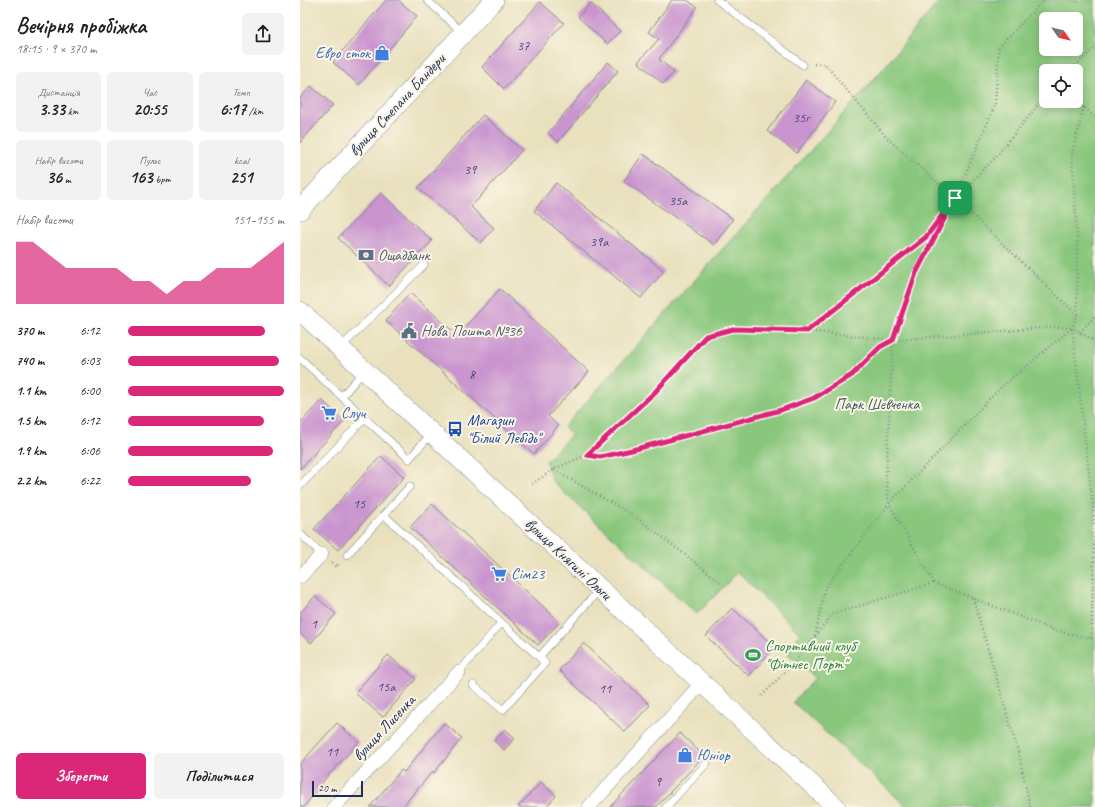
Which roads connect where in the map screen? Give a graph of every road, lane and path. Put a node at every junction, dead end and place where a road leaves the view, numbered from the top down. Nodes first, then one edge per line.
1 (427, 0) edge
2 (494, 0) edge
3 (717, 0) edge
4 (1044, 0) edge
5 (464, 33) junction
6 (1095, 48) edge
7 (1077, 64) edge
8 (803, 65) joint
9 (1039, 104) edge
10 (1084, 107) joint
11 (1095, 117) edge
12 (955, 198) junction
13 (300, 210) edge
14 (424, 265) dead end
15 (300, 310) edge
16 (1077, 316) junction
17 (1095, 316) edge
18 (1072, 328) junction
19 (807, 331) junction
20 (1080, 332) junction
21 (893, 340) junction
22 (1095, 341) edge
23 (340, 348) junction
24 (300, 358) edge
25 (365, 371) junction
26 (342, 396) junction
27 (365, 418) junction
28 (432, 433) junction
29 (587, 455) junction
30 (554, 469) junction
31 (532, 484) dead end
32 (300, 486) edge
33 (410, 486) dead end
34 (889, 504) junction
35 (384, 515) junction
36 (1095, 524) edge
37 (1095, 528) edge
38 (300, 534) edge
39 (322, 554) joint
40 (347, 555) dead end
41 (300, 577) edge
42 (934, 583) junction
43 (723, 584) dead end
44 (600, 589) junction
45 (973, 598) junction
46 (502, 623) junction
47 (815, 637) junction
48 (1091, 638) junction
49 (1095, 639) edge
50 (539, 657) junction
51 (459, 672) joint
52 (702, 683) junction
53 (473, 685) dead end
54 (762, 696) dead end
55 (707, 763) dead end
56 (828, 804) edge
57 (334, 807) edge
58 (590, 807) edge
59 (666, 807) edge
60 (1030, 807) edge

1 - 5 lane
2 - 5 street, вулиця Степана Бандери
3 - 8 lane
4 - 12 path
5 - 13 street, вулиця Степана Бандери
6 - 7 path
8 - 12 path
9 - 12 path
10 - 11 path
10 - 16 path
12 - 16 path
12 - 19 path
12 - 21 path
14 - 23 lane
15 - 23 street, вулиця Княгині Ольги
16 - 18 path
17 - 20 path
18 - 20 path
18 - 21 path
18 - 34 path
18 - 36 path
19 - 21 path
19 - 29 path
20 - 22 path
21 - 29 path
21 - 34 path
23 - 25 street, вулиця Княгині Ольги
24 - 26 lane
25 - 26 lane
25 - 28 street, вулиця Княгині Ольги
26 - 27 lane
27 - 28 lane
27 - 32 lane
28 - 44 street, вулиця Княгині Ольги
29 - 30 path
30 - 31 path
30 - 43 path
33 - 35 lane
34 - 42 path
34 - 47 path
35 - 40 lane
35 - 46 lane
37 - 48 path
38 - 39 lane
39 - 41 street
42 - 45 path
42 - 47 path
44 - 50 lane
44 - 52 street, вулиця Княгині Ольги
45 - 48 path
45 - 60 path
46 - 50 lane
46 - 51 lane
47 - 54 path
48 - 49 path
50 - 53 lane
51 - 57 street, вулиця Лисенка
52 - 56 street, вулиця Княгині Ольги
52 - 58 street
55 - 59 lane

